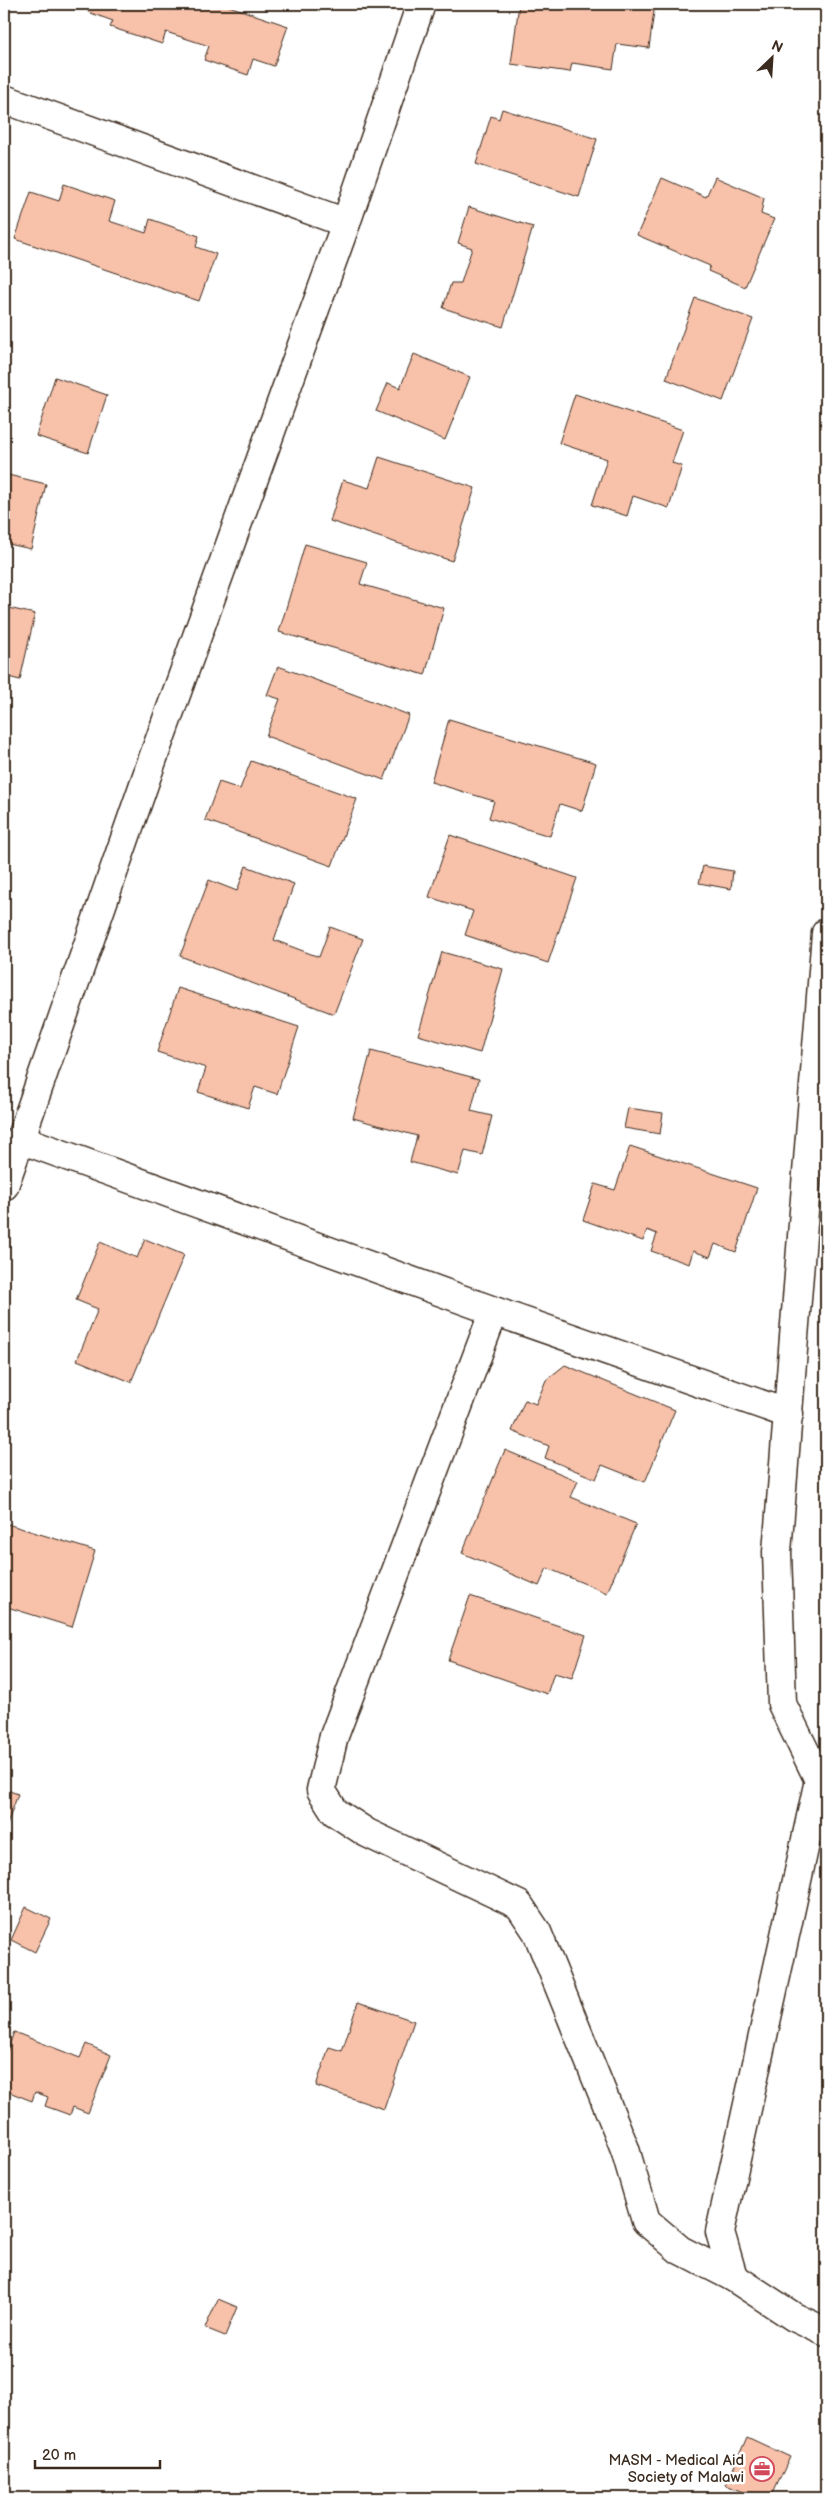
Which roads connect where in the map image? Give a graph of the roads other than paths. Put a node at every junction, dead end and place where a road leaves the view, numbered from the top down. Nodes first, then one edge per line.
1 (421, 4) edge
2 (4, 99) edge
3 (346, 223) junction
4 (826, 933) edge
5 (20, 1139) junction
6 (4, 1186) edge
7 (494, 1311) junction
8 (789, 1414) junction
9 (823, 1782) edge
10 (733, 2277) junction
11 (826, 2332) edge

1 - 3 street
2 - 3 street
3 - 5 street
4 - 8 street
5 - 6 street
5 - 7 street
7 - 8 street
7 - 10 street
8 - 9 street
9 - 10 street
10 - 11 street

